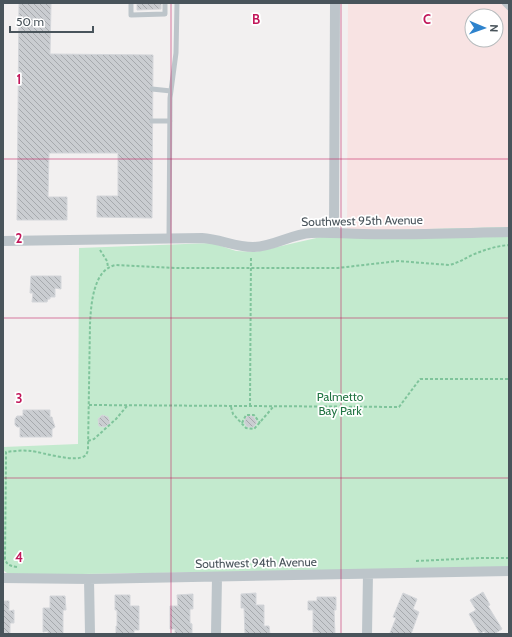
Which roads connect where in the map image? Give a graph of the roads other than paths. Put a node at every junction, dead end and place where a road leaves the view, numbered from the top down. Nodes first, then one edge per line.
1 (131, 3) edge
2 (165, 3) edge
3 (177, 3) edge
4 (335, 3) edge
5 (504, 3) edge
6 (509, 8) edge
7 (152, 89) dead end
8 (171, 91) junction
9 (152, 121) dead end
10 (170, 121) junction
11 (509, 232) edge
12 (334, 233) junction
13 (169, 238) junction
14 (3, 241) edge
15 (509, 571) edge
16 (368, 574) junction
17 (217, 577) junction
18 (3, 578) edge
19 (89, 579) junction
20 (90, 634) edge
21 (216, 634) edge
22 (367, 634) edge

1 - 2 lane
3 - 8 lane
4 - 12 street
5 - 6 lane
7 - 8 lane
8 - 10 lane
9 - 10 lane
10 - 13 lane
11 - 12 street, Southwest 95th Avenue
12 - 13 street, Southwest 95th Avenue
13 - 14 street, Southwest 95th Avenue
15 - 16 street, Southwest 94th Avenue
16 - 17 street, Southwest 94th Avenue
16 - 22 street
17 - 19 street, Southwest 94th Avenue
17 - 21 street
18 - 19 street, Southwest 94th Avenue
19 - 20 street

